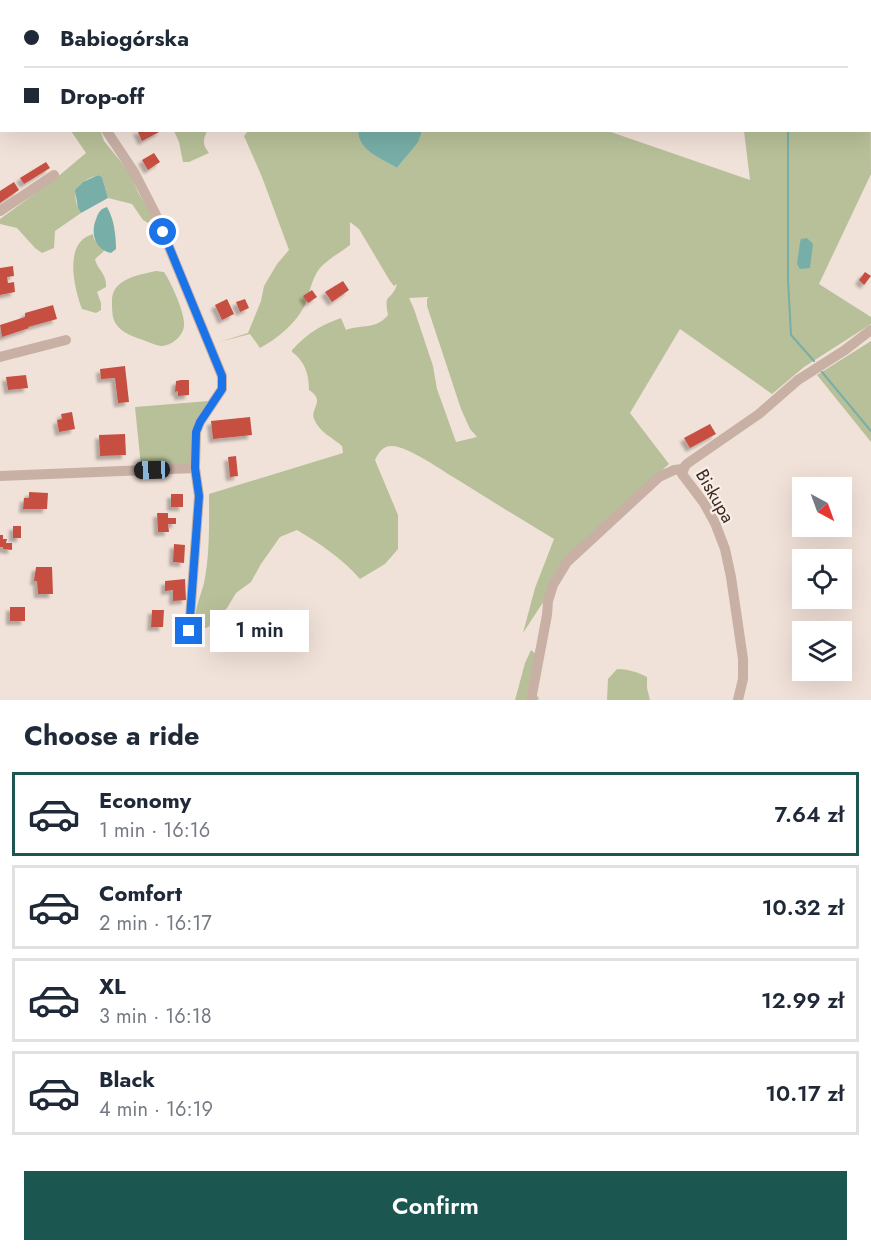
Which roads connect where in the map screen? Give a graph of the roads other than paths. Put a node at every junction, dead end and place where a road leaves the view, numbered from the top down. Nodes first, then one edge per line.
1 (107, 132) edge
2 (54, 175) dead end
3 (0, 211) edge
4 (871, 330) edge
5 (66, 340) dead end
6 (0, 357) edge
7 (195, 468) junction
8 (683, 469) junction
9 (0, 476) edge
10 (189, 631) dead end
11 (531, 700) edge
12 (738, 700) edge

1 - 7 street
2 - 3 street
4 - 8 street, Biskupa
5 - 6 street
7 - 9 street
7 - 10 street
8 - 11 street
8 - 12 street, Biskupa

